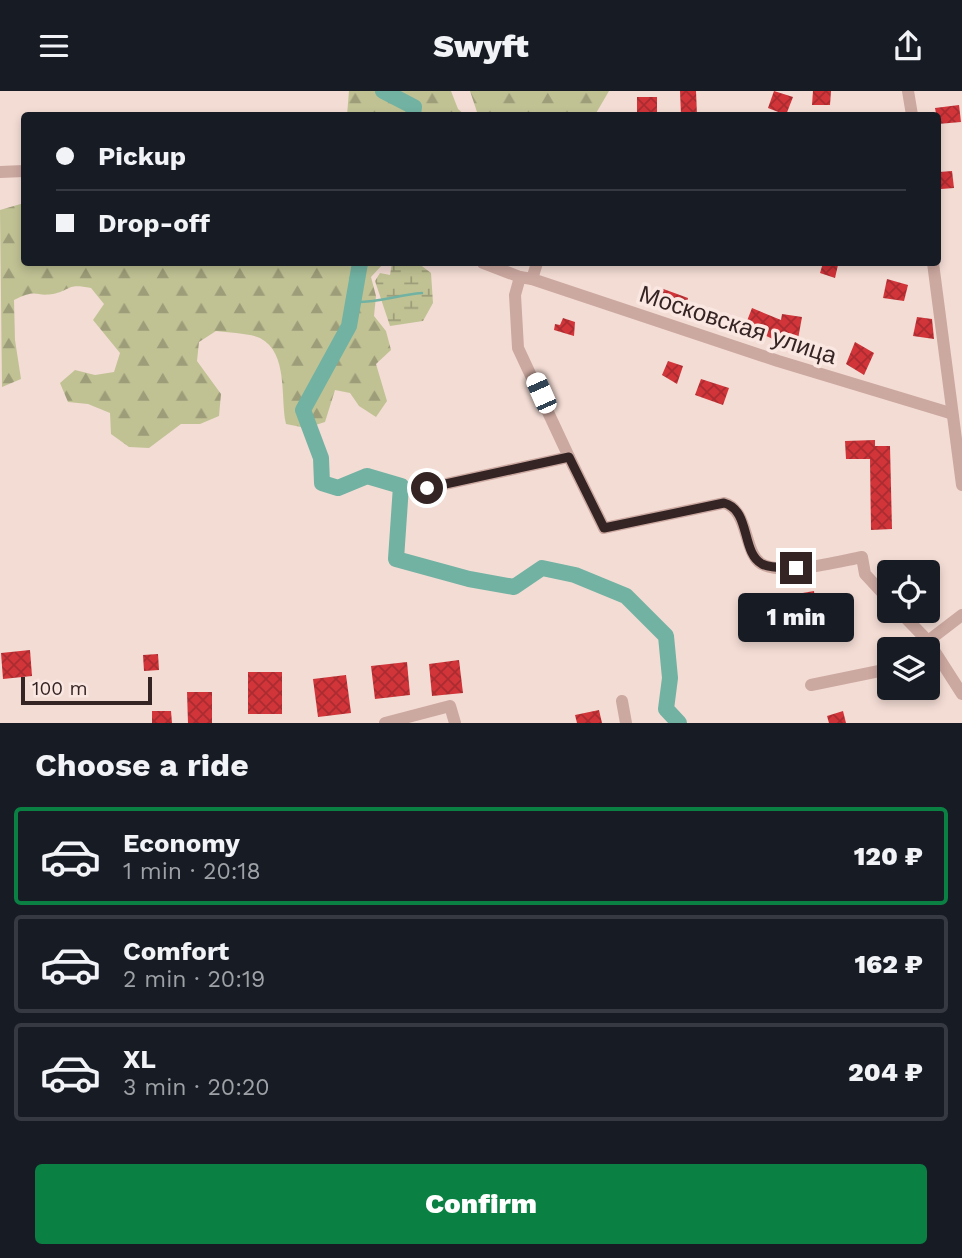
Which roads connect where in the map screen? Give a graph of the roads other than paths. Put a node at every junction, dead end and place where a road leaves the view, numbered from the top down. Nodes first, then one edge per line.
1 (908, 91) edge
2 (912, 112) edge
3 (21, 171) edge
4 (0, 172) edge
5 (491, 266) edge
6 (535, 266) edge
7 (933, 266) edge
8 (526, 278) junction
9 (950, 413) junction
10 (569, 457) junction
11 (962, 485) edge
12 (427, 488) dead end
13 (877, 586) edge
14 (962, 615) edge
15 (911, 623) edge
16 (924, 637) edge
17 (933, 637) edge
18 (940, 667) edge
19 (877, 671) edge
20 (811, 685) dead end
21 (962, 694) edge
22 (622, 701) dead end
23 (385, 723) edge
24 (454, 723) edge
25 (626, 723) edge

1 - 2 street
3 - 4 street
5 - 8 street, Московская улица
6 - 8 street
7 - 9 street
8 - 9 street, Московская улица
8 - 10 street
9 - 11 street
10 - 12 street
10 - 13 street
14 - 17 street
15 - 16 street
18 - 21 street
19 - 20 street
22 - 25 street
23 - 24 street

